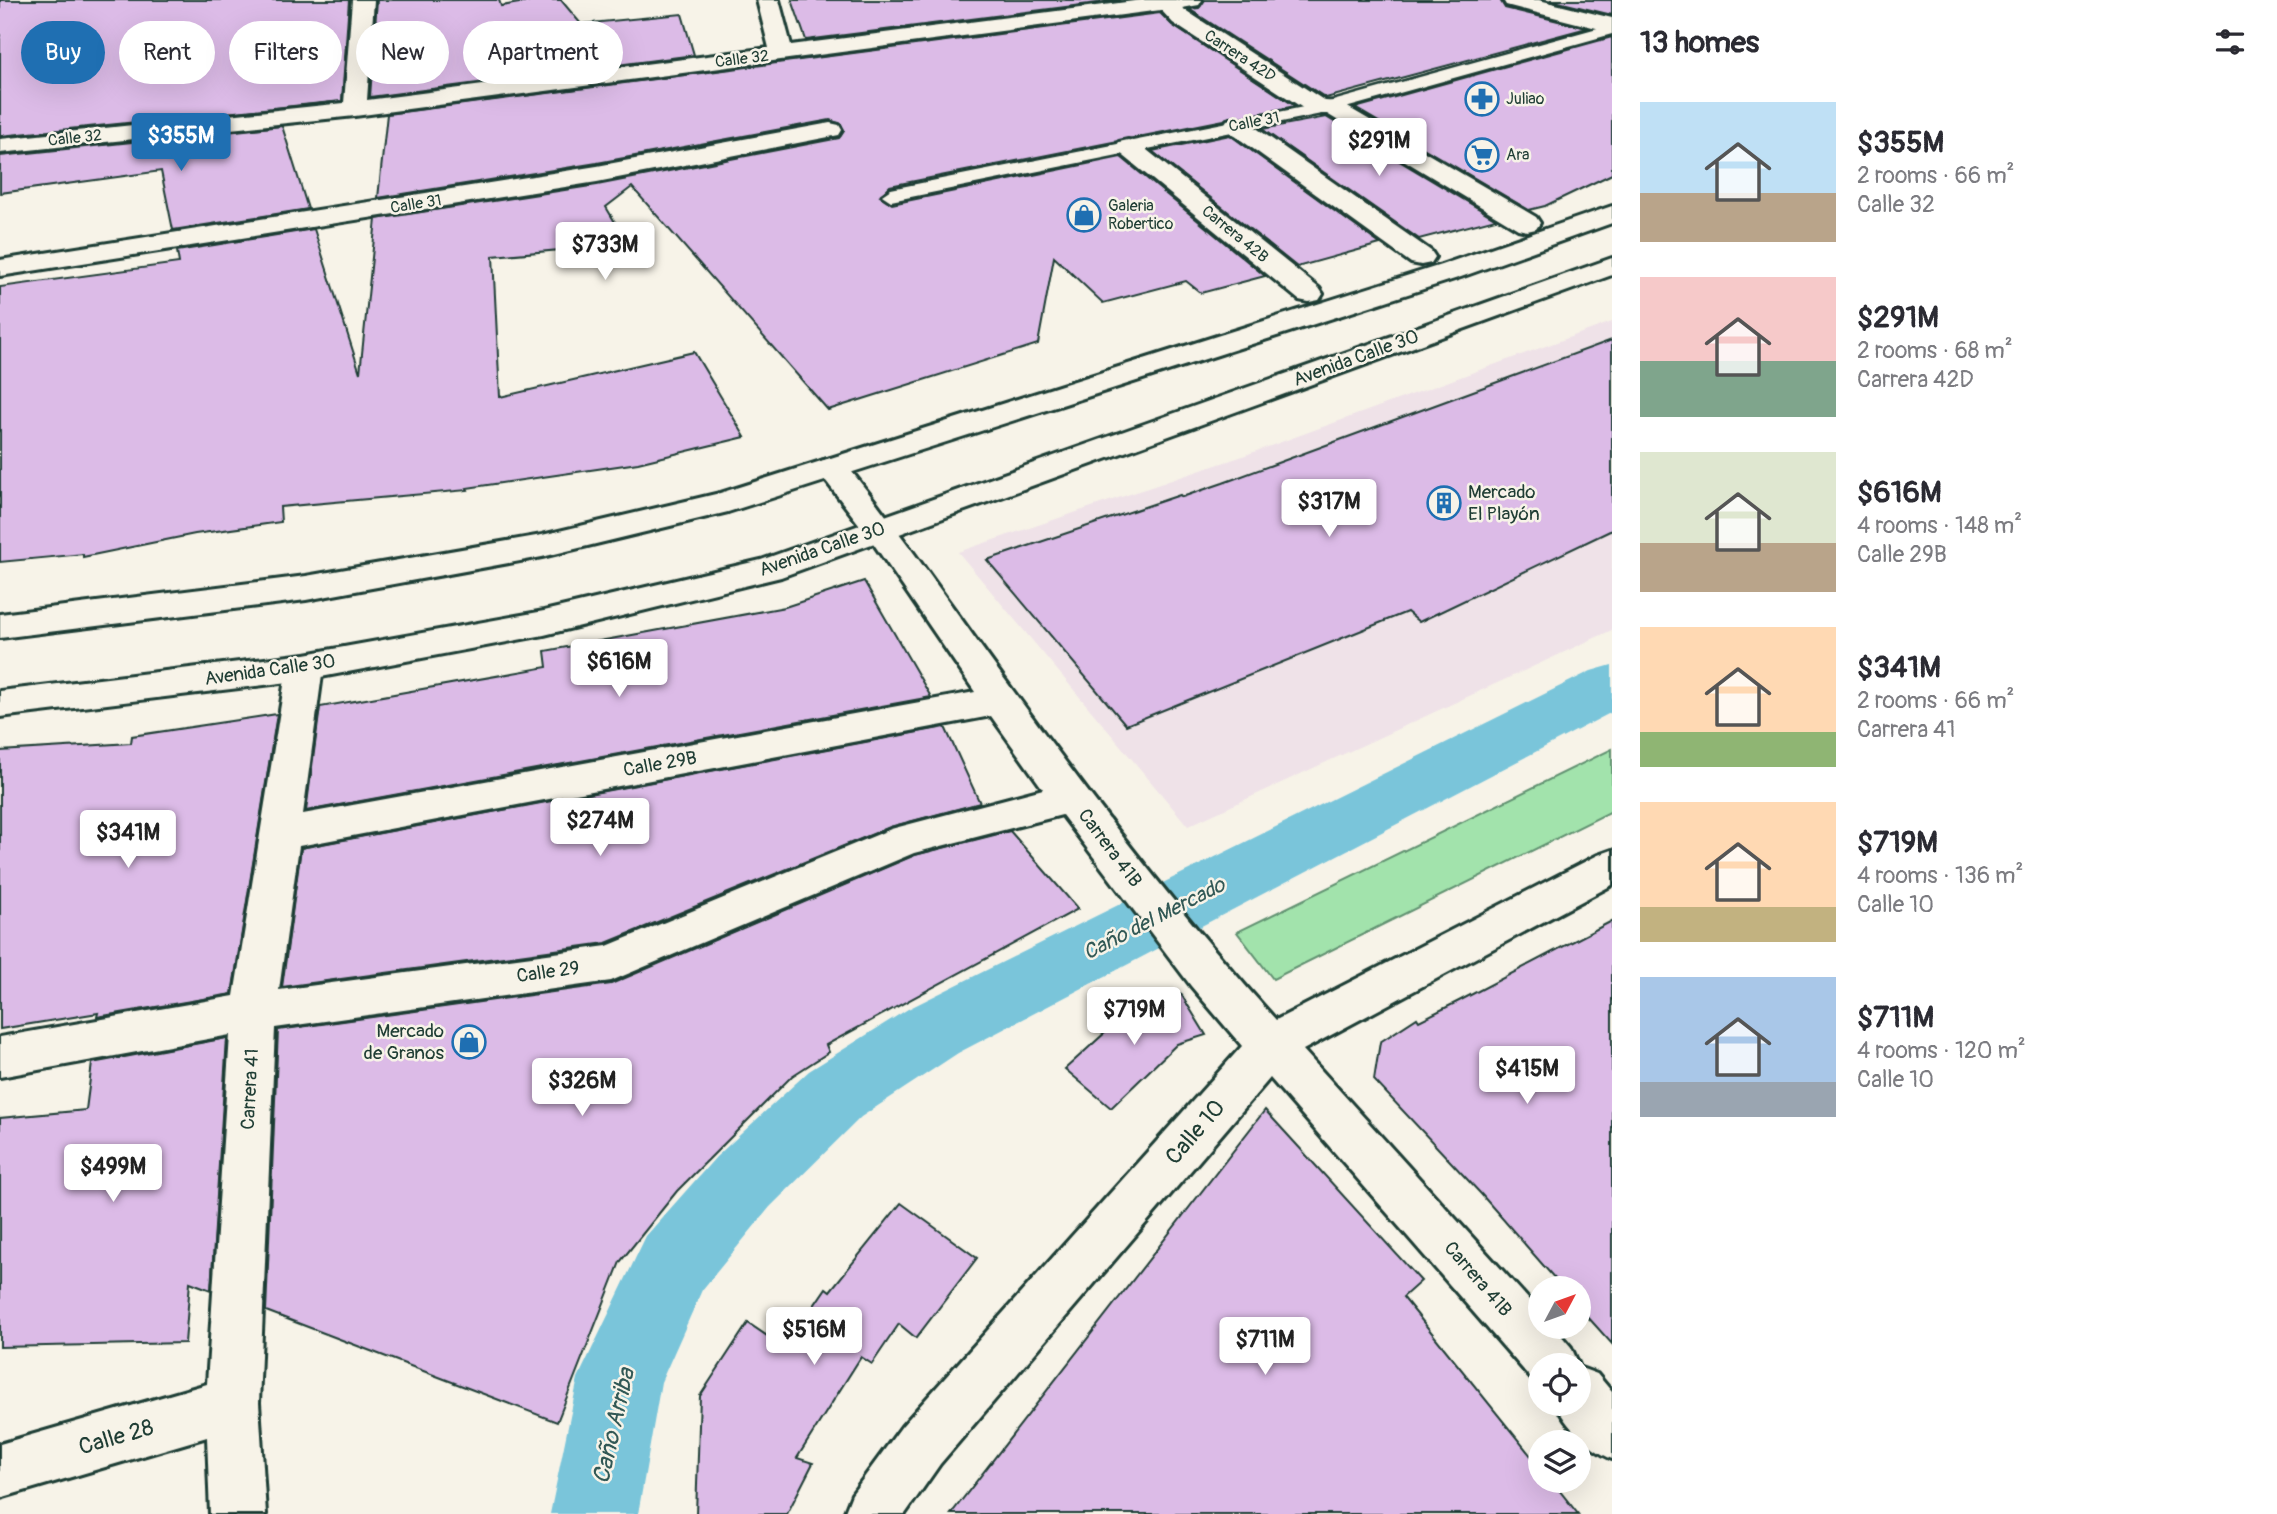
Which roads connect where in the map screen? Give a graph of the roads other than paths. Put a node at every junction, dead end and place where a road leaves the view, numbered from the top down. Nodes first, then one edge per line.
1 (363, 0) edge
2 (768, 0) edge
3 (1191, 0) edge
4 (1514, 0) edge
5 (1164, 2) edge
6 (1612, 27) edge
7 (782, 54) junction
8 (355, 108) junction
9 (1326, 108) junction
10 (1236, 125) junction
11 (830, 130) dead end
12 (0, 146) edge
13 (1128, 147) junction
14 (891, 195) dead end
15 (1612, 214) edge
16 (1527, 223) dead end
17 (1421, 257) dead end
18 (1612, 266) edge
19 (0, 268) edge
20 (1309, 294) dead end
21 (832, 468) junction
22 (881, 529) junction
23 (0, 626) edge
24 (305, 667) junction
25 (1000, 701) junction
26 (0, 704) edge
27 (1072, 797) junction
28 (279, 834) junction
29 (1612, 866) edge
30 (254, 1012) junction
31 (1272, 1045) junction
32 (0, 1057) edge
33 (1542, 1353) edge
34 (232, 1403) junction
35 (1591, 1409) edge
36 (1612, 1432) edge
37 (0, 1471) edge
38 (239, 1514) edge
39 (872, 1514) edge

1 - 8 main road
2 - 7 main road
3 - 5 main road, Calle 32
4 - 6 main road
5 - 7 main road, Calle 32
5 - 9 main road, Carrera 42D
6 - 9 lane, Calle 31
7 - 8 main road, Calle 32
8 - 12 main road, Calle 32
9 - 10 lane, Calle 31
9 - 16 main road, Carrera 42D
10 - 13 lane, Calle 31
10 - 17 main road
11 - 19 main road, Calle 31
13 - 14 lane, Calle 31
13 - 20 main road, Carrera 42B
15 - 21 main road
18 - 22 main road, Avenida Calle 30
21 - 22 main road, Carrera 41B
21 - 23 main road
22 - 24 main road, Avenida Calle 30
22 - 25 main road, Carrera 41B
24 - 26 main road, Avenida Calle 30
24 - 28 main road, Carrera 41
25 - 27 main road, Carrera 41B
25 - 28 main road, Calle 29B
27 - 30 main road, Calle 29
27 - 31 main road, Carrera 41B
28 - 30 main road, Carrera 41
29 - 31 main road, Calle 10
30 - 32 main road, Calle 29
30 - 34 main road, Carrera 41
31 - 33 main road, Carrera 41B
31 - 39 main road, Calle 10
34 - 37 main road, Calle 28
34 - 38 main road, Carrera 41
35 - 36 main road

